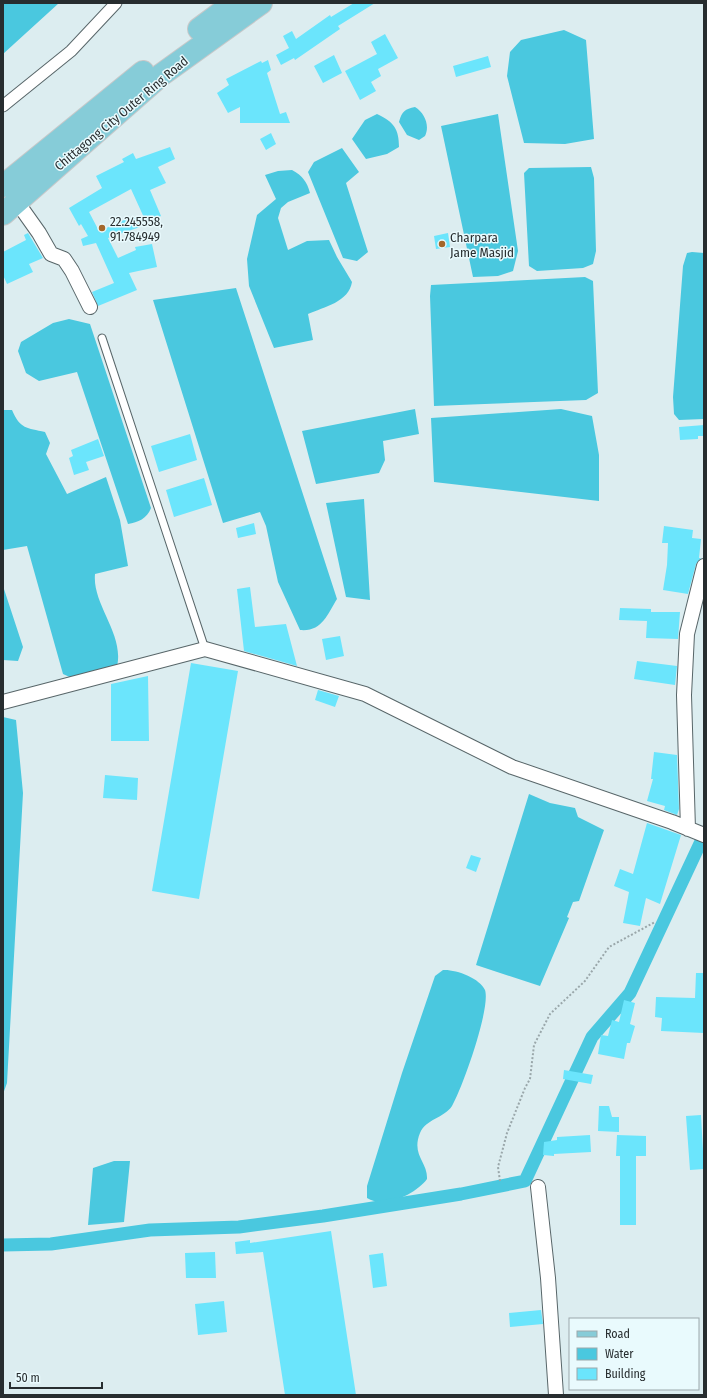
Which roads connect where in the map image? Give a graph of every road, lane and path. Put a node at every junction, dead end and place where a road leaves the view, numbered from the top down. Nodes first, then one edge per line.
1 (116, 3) edge
2 (234, 3) edge
3 (261, 3) edge
4 (3, 106) edge
5 (3, 186) edge
6 (10, 208) edge
7 (90, 307) dead end
8 (102, 338) dead end
9 (704, 566) edge
10 (205, 649) junction
11 (3, 702) edge
12 (688, 830) junction
13 (704, 835) edge
14 (655, 922) dead end
15 (500, 1181) dead end
16 (538, 1187) dead end
17 (556, 1395) edge

1 - 4 street
2 - 5 main road, Chittagong City Outer Ring Road
3 - 6 main road, Chittagong City Outer Ring Road
6 - 7 street
8 - 10 lane
9 - 12 street
10 - 11 street
10 - 12 street
12 - 13 street
14 - 15 path
16 - 17 street

